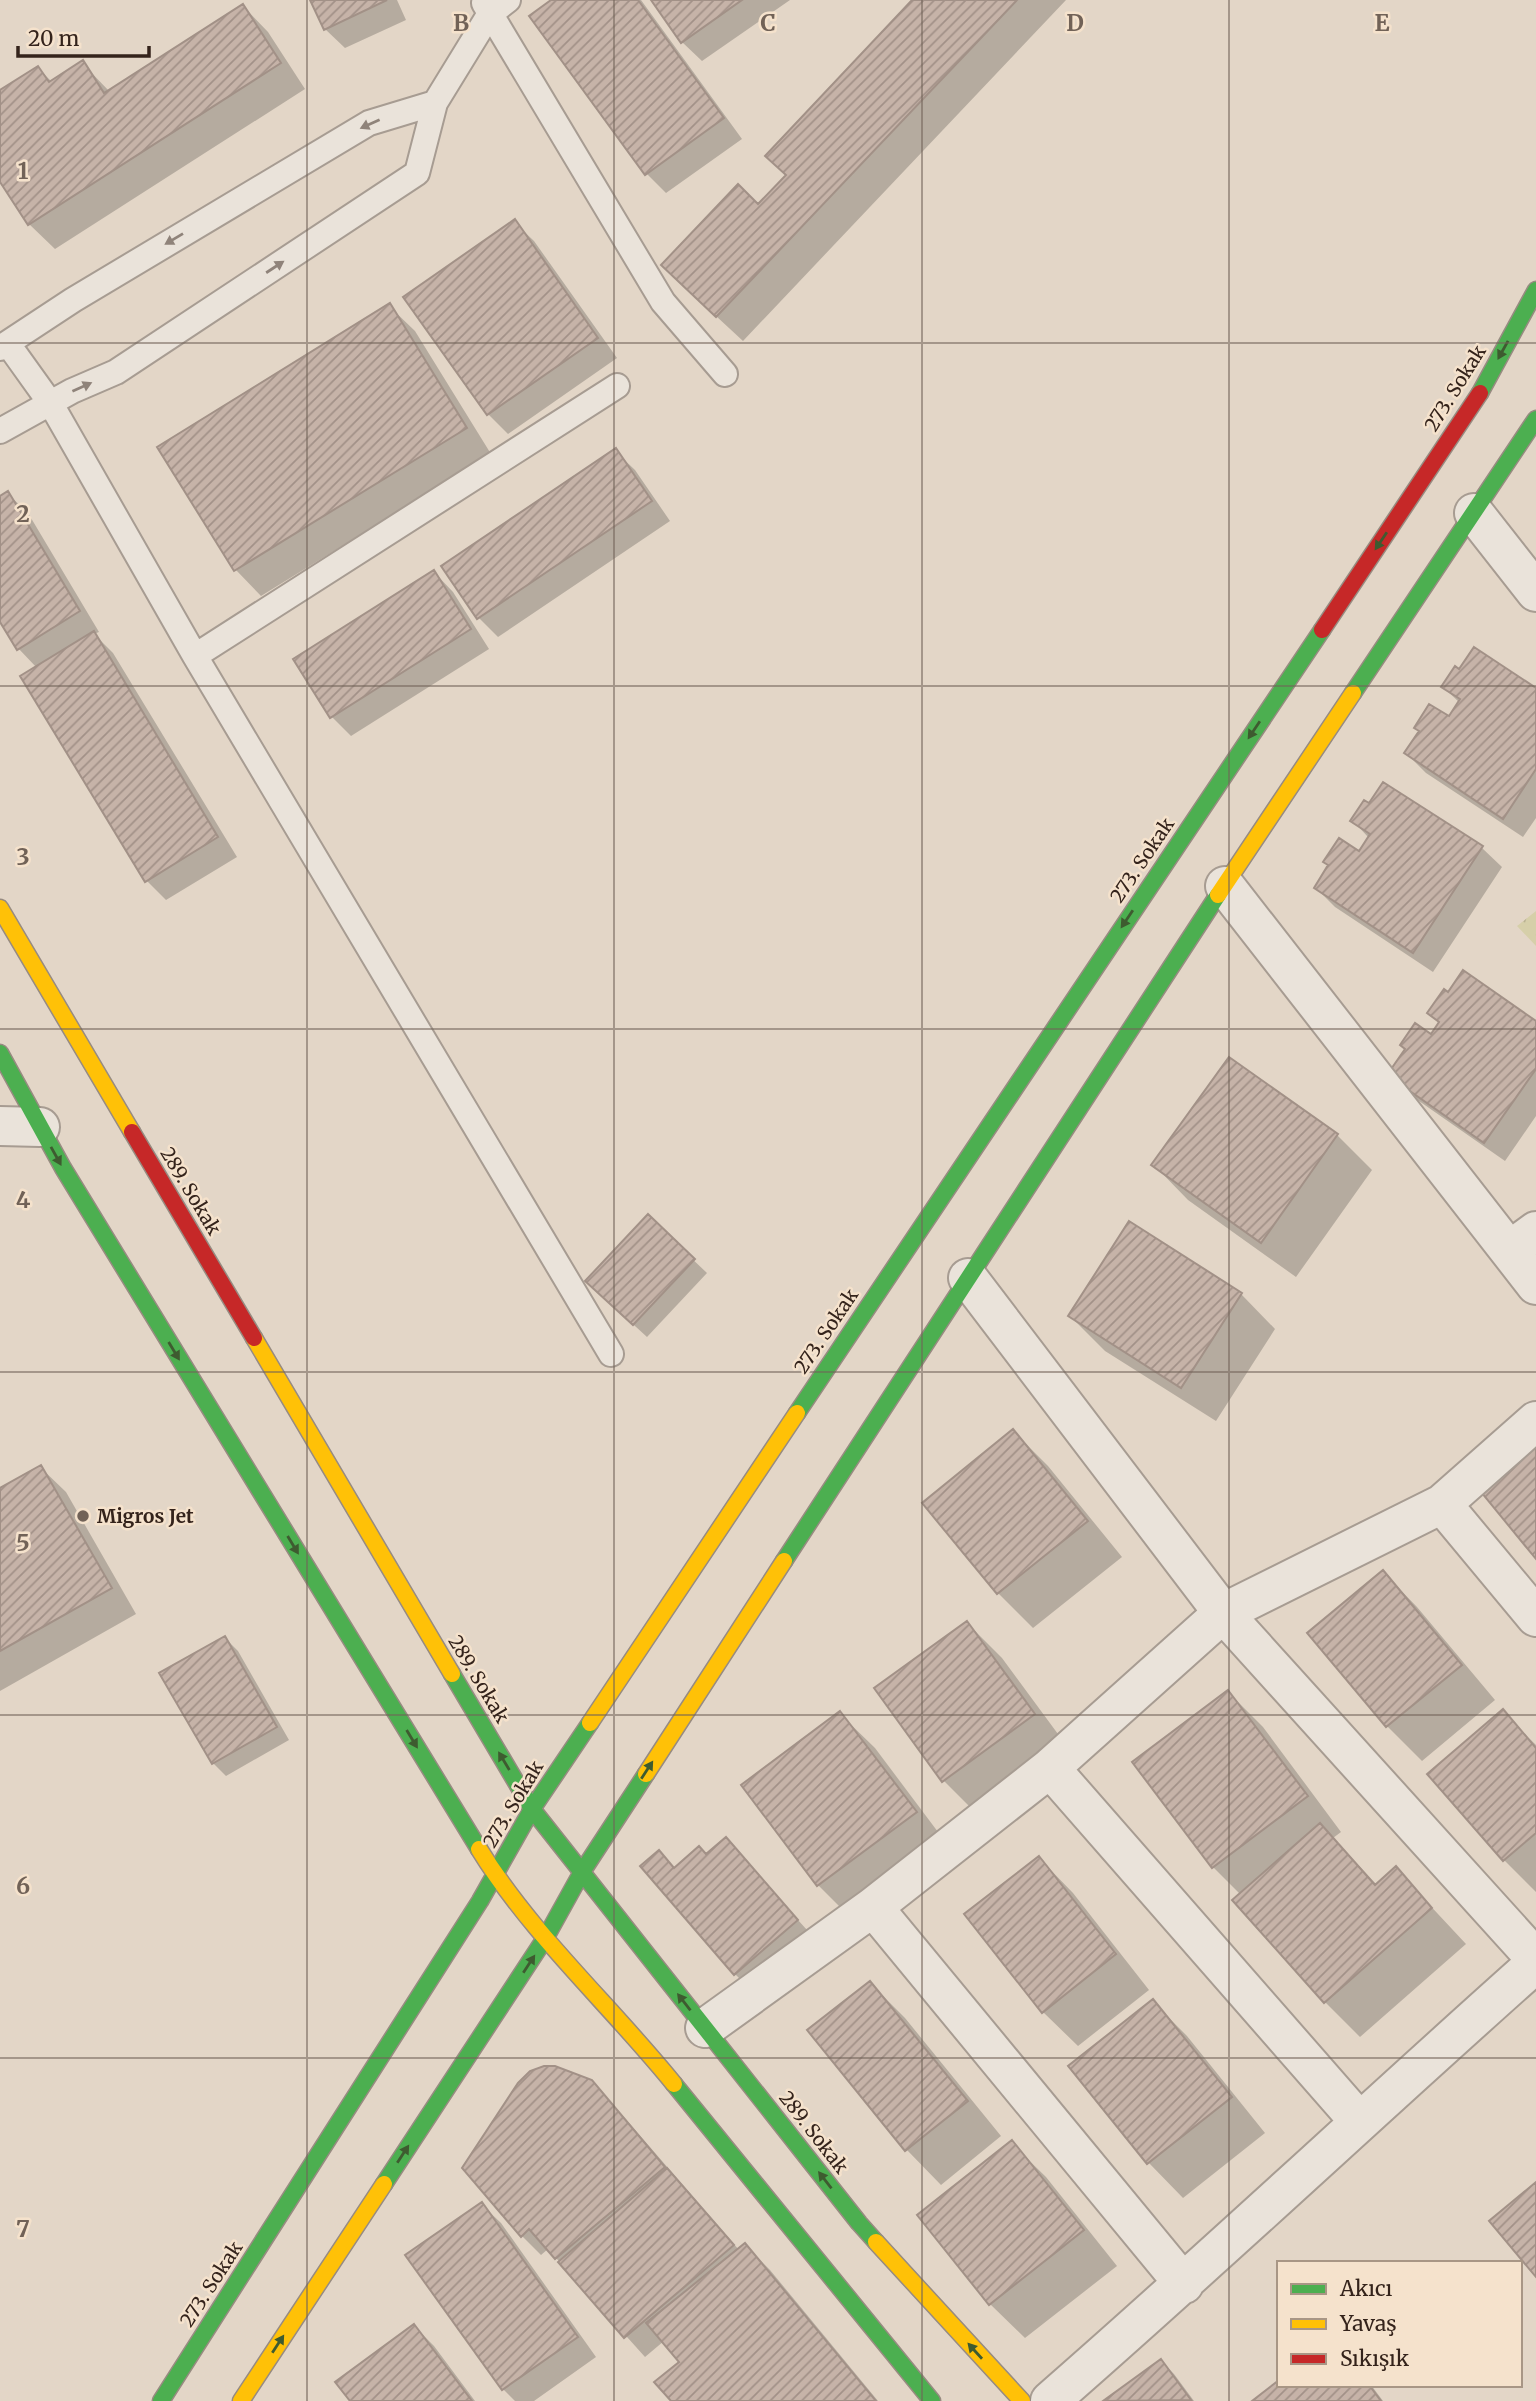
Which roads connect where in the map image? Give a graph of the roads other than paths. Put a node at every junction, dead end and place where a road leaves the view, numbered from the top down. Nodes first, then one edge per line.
1 (493, 5) edge
2 (435, 103) junction
3 (1536, 290) edge
4 (4, 346) edge
5 (725, 374) dead end
6 (617, 386) dead end
7 (51, 404) junction
8 (1536, 419) edge
9 (0, 431) edge
10 (1474, 513) junction
11 (1536, 592) edge
12 (195, 656) junction
13 (1225, 886) junction
14 (0, 908) edge
15 (0, 1053) edge
16 (0, 1126) edge
17 (40, 1127) junction
18 (1523, 1240) edge
19 (968, 1278) junction
20 (1536, 1284) edge
21 (611, 1353) dead end
22 (1536, 1421) edge
23 (1442, 1504) junction
24 (1223, 1613) junction
25 (1536, 1617) edge
26 (1050, 1768) junction
27 (532, 1809) junction
28 (582, 1872) junction
29 (495, 1875) junction
30 (873, 1908) junction
31 (547, 1937) junction
32 (1536, 1961) edge
33 (705, 2028) junction
34 (1359, 2121) junction
35 (1184, 2284) junction
36 (161, 2401) edge
37 (241, 2401) edge
38 (932, 2401) edge
39 (1021, 2401) edge
40 (1050, 2401) edge

1 - 2 lane
1 - 5 lane
2 -> 4 lane
7 -> 2 lane
3 -> 27 street, 273. Sokak
4 - 7 lane
6 - 12 lane
7 - 9 lane
7 - 12 lane
8 - 10 street
10 - 11 street
10 - 13 street
12 - 21 lane
13 - 18 street
13 - 19 street
27 -> 14 street, 289. Sokak
15 - 17 street
16 - 17 street
17 -> 29 street
18 - 20 street
19 - 24 street
28 -> 19 street
22 - 23 street
23 - 24 street
23 - 25 street
24 - 26 street
24 - 32 street
26 - 30 street
26 - 34 street
27 - 28 street, 289. Sokak
27 - 29 street, 273. Sokak
28 - 31 street
33 -> 28 street, 289. Sokak
29 - 31 street
29 - 36 street, 273. Sokak
30 - 33 street
30 - 35 street
37 -> 31 street
31 - 38 street
32 - 34 street
39 -> 33 street, 289. Sokak
34 - 35 street
35 - 40 street

